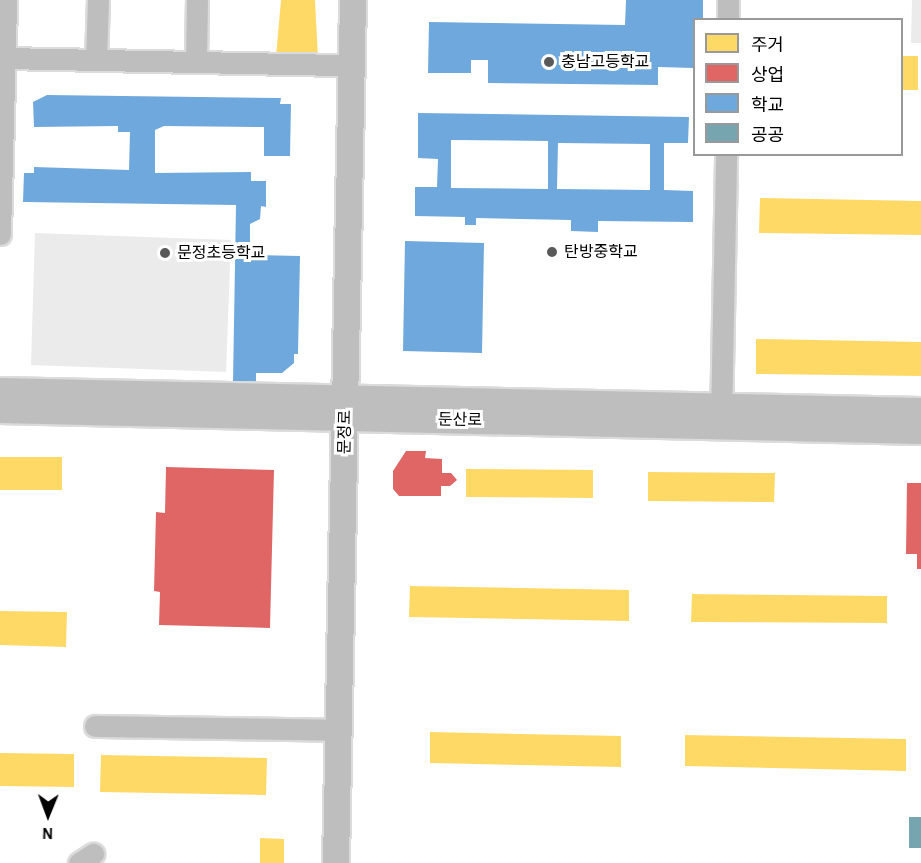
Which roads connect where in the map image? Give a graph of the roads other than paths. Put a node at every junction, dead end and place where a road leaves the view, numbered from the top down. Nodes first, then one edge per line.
1 (6, 0) edge
2 (98, 0) edge
3 (196, 0) edge
4 (353, 0) edge
5 (729, 0) edge
6 (728, 18) edge
7 (5, 58) junction
8 (96, 60) junction
9 (196, 62) junction
10 (352, 65) junction
11 (726, 156) edge
12 (0, 234) edge
13 (0, 391) edge
14 (345, 408) junction
15 (0, 410) edge
16 (921, 411) edge
17 (721, 416) junction
18 (921, 430) edge
19 (95, 726) dead end
20 (339, 730) junction
21 (336, 863) edge

1 - 7 street
2 - 8 street
3 - 9 street
4 - 10 main road, 문정로
5 - 6 street
7 - 8 street
7 - 12 street
8 - 9 street
9 - 10 street
10 - 14 main road, 문정로
11 - 17 street
13 - 14 main road, 둔산로
14 - 15 main road, 둔산로
14 - 17 main road, 둔산로
14 - 20 main road, 문정로
16 - 17 main road, 둔산로
17 - 18 main road, 둔산로
19 - 20 street
20 - 21 main road, 문정로

